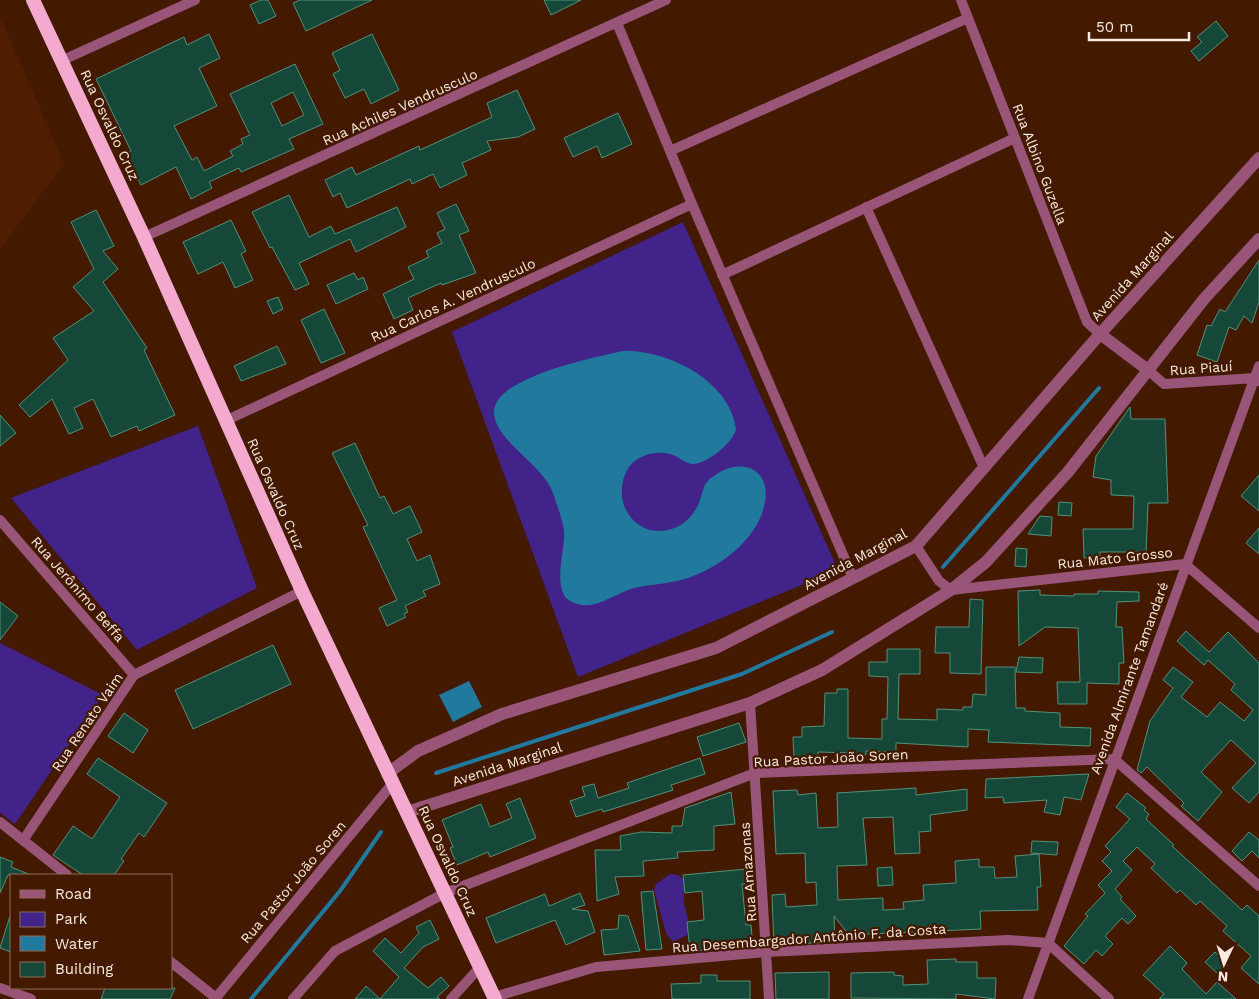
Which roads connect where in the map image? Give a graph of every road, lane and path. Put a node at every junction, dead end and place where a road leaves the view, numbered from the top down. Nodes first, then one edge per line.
1 (33, 0) edge
2 (195, 0) edge
3 (666, 0) edge
4 (961, 0) edge
5 (968, 18) junction
6 (616, 23) junction
7 (63, 60) junction
8 (1015, 138) junction
9 (670, 151) junction
10 (1259, 158) edge
11 (692, 204) junction
12 (866, 207) junction
13 (144, 237) junction
14 (1259, 239) edge
15 (722, 275) junction
16 (1100, 334) junction
17 (1259, 366) edge
18 (1148, 370) junction
19 (1257, 380) edge
20 (225, 422) junction
21 (984, 468) junction
22 (0, 520) edge
23 (916, 546) junction
24 (1185, 564) junction
25 (854, 578) junction
26 (951, 590) junction
27 (302, 591) junction
28 (1259, 628) edge
29 (134, 675) junction
30 (750, 703) junction
31 (1114, 759) junction
32 (755, 773) junction
33 (391, 778) junction
34 (407, 812) junction
35 (0, 822) edge
36 (24, 839) junction
37 (66, 874) edge
38 (1259, 886) edge
39 (445, 893) junction
40 (1048, 943) junction
41 (767, 952) junction
42 (172, 963) edge
43 (480, 967) junction
44 (0, 988) edge
45 (494, 998) edge
46 (31, 999) edge
47 (215, 999) edge
48 (293, 999) edge
49 (451, 999) edge
50 (768, 999) edge
51 (1028, 999) edge
52 (1109, 999) edge

1 - 7 highway, Rua Osvaldo Cruz
2 - 7 street
3 - 6 street, Rua Achiles Vendrusculo
4 - 5 street, Rua Albino Guzella
5 - 8 street, Rua Albino Guzella
5 - 9 street
6 - 9 street
6 - 13 street, Rua Achiles Vendrusculo
7 - 13 highway, Rua Osvaldo Cruz
8 - 12 street
8 - 16 street, Rua Albino Guzella
9 - 11 street
10 - 16 street, Avenida Marginal
11 - 15 street
11 - 20 street, Rua Carlos A. Vendrusculo
12 - 15 street
12 - 21 street
13 - 20 highway, Rua Osvaldo Cruz
14 - 18 street, Avenida Marginal
15 - 25 street
16 - 18 street
16 - 21 street, Avenida Marginal
17 - 19 street, Avenida Almirante Tamandaré
18 - 19 street, Rua Piauí
18 - 26 street, Avenida Marginal
19 - 24 street, Avenida Almirante Tamandaré
20 - 27 highway, Rua Osvaldo Cruz
21 - 23 street, Avenida Marginal
22 - 29 street, Rua Jerônimo Beffa
23 - 25 street, Avenida Marginal
23 - 26 street
24 - 26 street, Rua Mato Grosso
24 - 28 street, Rua Mato Grosso
24 - 31 street, Avenida Almirante Tamandaré
25 - 33 street, Avenida Marginal
26 - 30 street, Avenida Marginal
27 - 29 street, Rua Renato Vaim
27 - 33 highway, Rua Osvaldo Cruz
29 - 36 street, Rua Renato Vaim
30 - 32 street, Rua Amazonas
30 - 34 street, Avenida Marginal
31 - 32 street, Rua Pastor João Soren
31 - 38 street
31 - 40 street, Avenida Almirante Tamandaré
32 - 39 street, Rua Pastor João Soren
32 - 41 street, Rua Amazonas
33 - 34 highway, Rua Osvaldo Cruz
33 - 47 street, Rua Pastor João Soren
34 - 39 highway, Rua Osvaldo Cruz
35 - 36 street
36 - 37 street
39 - 43 highway, Rua Osvaldo Cruz
39 - 48 street, Rua Pastor João Soren
40 - 41 street, Rua Desembargador Antônio F. da Costa
40 - 51 street, Avenida Almirante Tamandaré
40 - 52 street
41 - 45 street, Rua Desembargador Antônio F. da Costa
41 - 50 street, Rua Amazonas
42 - 47 street
43 - 45 highway, Rua Osvaldo Cruz
43 - 49 street
44 - 46 street

